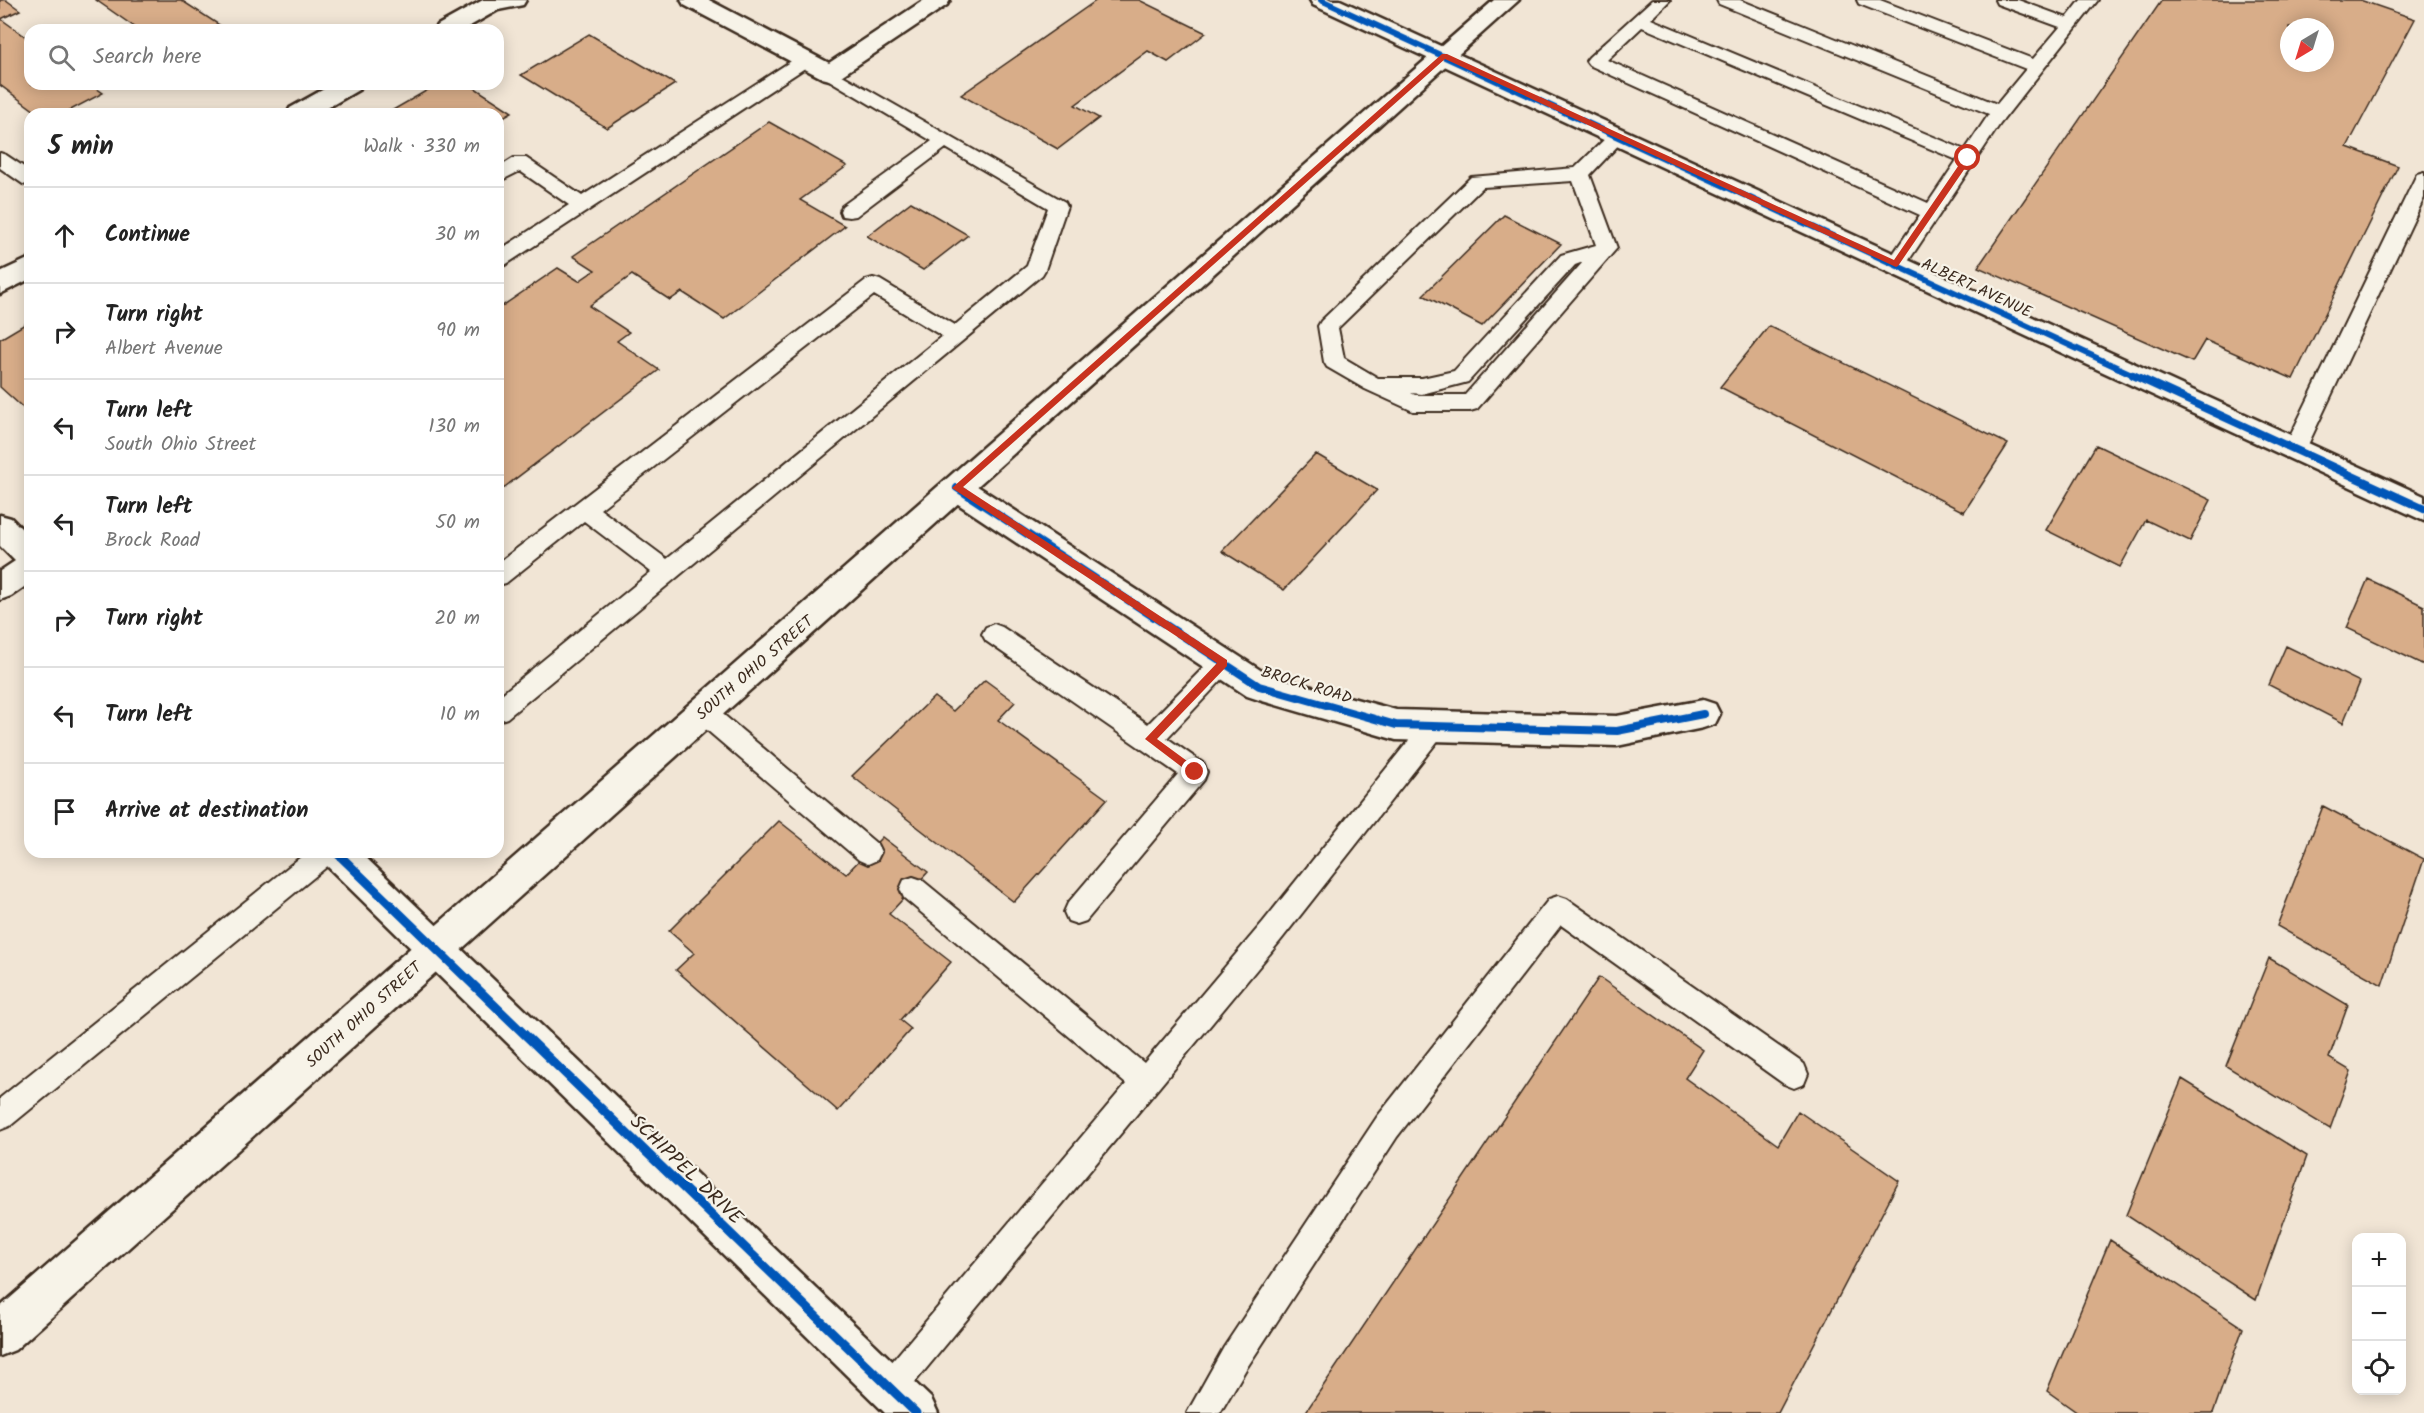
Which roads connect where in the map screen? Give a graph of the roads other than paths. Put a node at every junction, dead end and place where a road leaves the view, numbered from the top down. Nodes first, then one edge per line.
1 (515, 0) edge
2 (692, 0) edge
3 (939, 0) edge
4 (1321, 0) edge
5 (1508, 0) edge
6 (1662, 0) edge
7 (1725, 0) edge
8 (1865, 0) edge
9 (2003, 0) edge
10 (2090, 0) edge
11 (1639, 20) junction
12 (457, 24) edge
13 (2070, 25) junction
14 (1444, 56) junction
15 (805, 60) junction
16 (2037, 67) junction
17 (830, 73) junction
18 (341, 90) edge
19 (309, 108) edge
20 (2000, 112) junction
21 (1618, 136) junction
22 (945, 140) junction
23 (1968, 158) junction
24 (0, 159) edge
25 (504, 172) edge
26 (1580, 174) junction
27 (24, 176) edge
28 (2424, 178) edge
29 (582, 206) junction
30 (849, 211) dead end
31 (1931, 212) junction
32 (1607, 248) junction
33 (504, 256) edge
34 (1896, 264) junction
35 (24, 270) edge
36 (0, 284) edge
37 (956, 335) junction
38 (1372, 384) junction
39 (2295, 449) junction
40 (957, 488) junction
41 (584, 508) junction
42 (2424, 509) edge
43 (0, 527) edge
44 (24, 550) edge
45 (24, 571) edge
46 (504, 571) edge
47 (667, 572) junction
48 (0, 587) edge
49 (994, 634) dead end
50 (1224, 663) junction
51 (504, 706) edge
52 (703, 712) junction
53 (1703, 714) dead end
54 (1435, 726) junction
55 (1150, 739) junction
56 (868, 852) dead end
57 (319, 858) edge
58 (342, 858) edge
59 (913, 889) dead end
60 (1077, 912) dead end
61 (436, 949) junction
62 (1794, 1074) dead end
63 (1146, 1082) junction
64 (0, 1116) edge
65 (0, 1335) edge
66 (903, 1400) edge
67 (1203, 1413) edge

1 - 12 street
2 - 15 street
3 - 17 street
4 - 14 street, ALBERT AVENUE
5 - 14 street, SOUTH OHIO STREET
6 - 11 lane
7 - 20 lane
8 - 16 lane
9 - 13 lane
10 - 13 lane
11 - 23 lane
11 - 31 lane
13 - 16 lane
14 - 21 street, ALBERT AVENUE
14 - 40 street, SOUTH OHIO STREET
15 - 17 street
15 - 29 lane
16 - 20 lane
17 - 22 lane
18 - 19 street
20 - 23 lane
21 - 26 lane
21 - 34 street, ALBERT AVENUE
22 - 30 lane
22 - 37 lane
23 - 31 lane
24 - 27 lane
25 - 29 lane
26 - 32 lane
26 - 38 lane
28 - 39 lane
29 - 33 lane
31 - 34 lane
32 - 38 lane
32 - 38 lane
34 - 39 street, ALBERT AVENUE
35 - 36 street
37 - 41 lane
37 - 47 lane
39 - 42 street, ALBERT AVENUE
40 - 50 street, BROCK ROAD
40 - 52 street, SOUTH OHIO STREET
41 - 46 lane
41 - 47 lane
43 - 44 street
45 - 48 street
47 - 51 lane
49 - 55 lane
50 - 54 street, BROCK ROAD
50 - 55 lane
52 - 56 lane
52 - 61 street, SOUTH OHIO STREET
53 - 54 street, BROCK ROAD
54 - 63 lane
55 - 60 lane
57 - 64 lane
58 - 61 street, SCHIPPEL DRIVE
59 - 63 lane
61 - 65 street, SOUTH OHIO STREET
61 - 66 street, SCHIPPEL DRIVE
62 - 67 lane
63 - 66 lane

